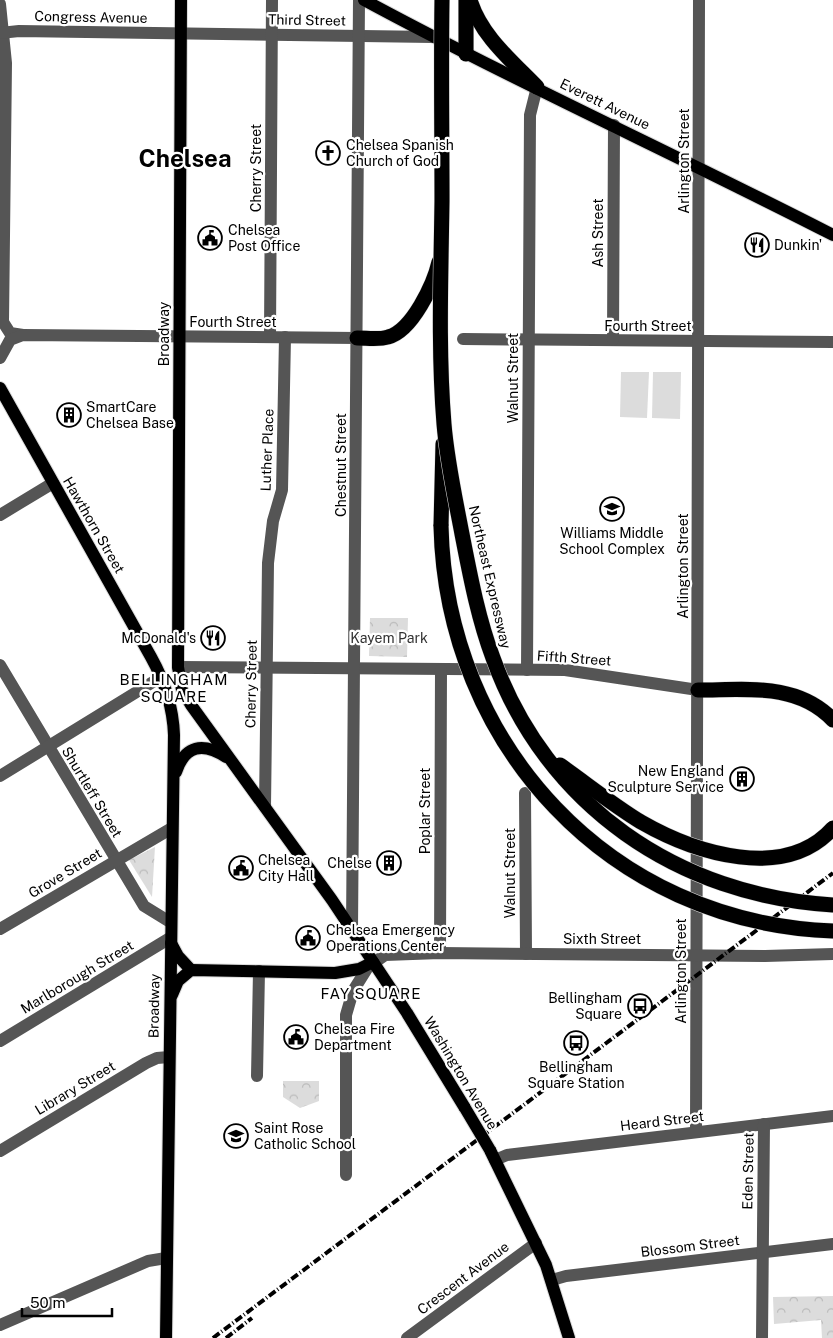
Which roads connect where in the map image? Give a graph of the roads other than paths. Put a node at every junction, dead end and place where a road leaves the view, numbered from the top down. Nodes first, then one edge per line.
1 (181, 0) edge
2 (272, 0) edge
3 (359, 0) edge
4 (364, 0) edge
5 (442, 0) edge
6 (466, 0) edge
7 (470, 0) edge
8 (699, 0) edge
9 (0, 4) edge
10 (2, 33) edge
11 (181, 33) junction
12 (272, 34) junction
13 (359, 35) junction
14 (433, 37) junction
15 (466, 54) junction
16 (3, 61) edge
17 (537, 87) junction
18 (614, 126) junction
19 (700, 167) junction
20 (833, 235) edge
21 (442, 236) junction
22 (1, 326) edge
23 (23, 335) junction
24 (179, 336) junction
25 (270, 337) junction
26 (285, 337) junction
27 (357, 338) junction
28 (464, 339) dead end
29 (528, 340) junction
30 (613, 340) junction
31 (700, 341) junction
32 (833, 342) edge
33 (0, 358) edge
34 (0, 388) edge
35 (53, 483) junction
36 (0, 515) edge
37 (268, 562) joint
38 (0, 665) edge
39 (178, 667) junction
40 (266, 669) junction
41 (354, 670) junction
42 (441, 670) junction
43 (527, 670) junction
44 (161, 676) junction
45 (698, 690) junction
46 (833, 720) edge
47 (47, 747) junction
48 (545, 754) junction
49 (232, 761) junction
50 (0, 776) edge
51 (172, 786) junction
52 (525, 793) dead end
53 (265, 807) junction
54 (172, 828) junction
55 (833, 828) edge
56 (116, 860) junction
57 (833, 905) edge
58 (170, 922) junction
59 (0, 929) edge
60 (352, 930) junction
61 (833, 931) edge
62 (170, 938) junction
63 (440, 953) junction
64 (526, 954) junction
65 (833, 954) edge
66 (695, 956) junction
67 (373, 962) junction
68 (191, 970) junction
69 (259, 971) junction
70 (170, 1004) junction
71 (0, 1041) edge
72 (169, 1057) junction
73 (257, 1076) dead end
74 (833, 1116) edge
75 (764, 1124) junction
76 (696, 1132) junction
77 (0, 1151) edge
78 (492, 1155) junction
79 (346, 1175) dead end
80 (536, 1243) junction
81 (833, 1244) edge
82 (762, 1252) junction
83 (166, 1258) junction
84 (552, 1280) junction
85 (0, 1325) edge
86 (422, 1334) edge
87 (166, 1336) edge
88 (407, 1338) edge
89 (569, 1338) edge
90 (762, 1338) edge

1 - 11 main road, Broadway
2 - 12 street, Cherry Street
3 - 13 street, Chestnut Street
4 - 14 main road, Everett Avenue
5 - 21 highway, Northeast Expressway, bridge
5 - 48 highway, Northeast Expressway, bridge
6 - 15 highway
7 - 17 highway
8 - 19 street, Arlington Street
9 - 10 street
10 - 11 street, Congress Avenue
10 - 16 street
11 - 12 street, Third Street
11 - 24 main road, Broadway
12 - 13 street, Third Street
12 - 25 street, Cherry Street
13 - 14 street, Third Street
13 - 27 street, Chestnut Street
14 - 15 main road, Everett Avenue
15 - 17 main road, Everett Avenue
16 - 22 street
17 - 18 main road, Everett Avenue
17 - 29 street, Walnut Street
18 - 19 main road, Everett Avenue
18 - 30 street, Ash Street
19 - 20 main road, Everett Avenue
19 - 31 street, Arlington Street
21 - 27 highway
21 - 61 highway, Northeast Expressway, bridge
22 - 23 street
23 - 24 street, Fourth Street
23 - 33 street
24 - 25 street, Fourth Street
24 - 39 main road, Broadway
25 - 26 street, Fourth Street
26 - 27 street, Fourth Street
26 - 37 street, Luther Place
27 - 41 street, Chestnut Street
28 - 29 street, Fourth Street
29 - 30 street, Fourth Street
29 - 43 street, Walnut Street
30 - 31 street, Fourth Street
31 - 32 street, Fourth Street
31 - 45 street, Arlington Street
34 - 35 main road, Hawthorn Street
35 - 36 street
35 - 44 main road, Hawthorn Street
37 - 40 street, Cherry Street
38 - 47 street, Shurtleff Street
39 - 40 street, Fifth Street
39 - 49 main road, Washington Avenue
40 - 41 street, Fifth Street
40 - 53 street, Cherry Street
41 - 42 street, Fifth Street
41 - 60 street, Chestnut Street
42 - 43 street, Fifth Street
42 - 63 street, Poplar Street
43 - 45 street, Fifth Street
44 - 47 street
44 - 51 main road, Broadway
45 - 46 highway
45 - 66 street, Arlington Street
47 - 50 street
47 - 56 street, Shurtleff Street
48 - 55 highway, bridge
48 - 57 highway, Northeast Expressway, bridge
49 - 51 main road
49 - 53 main road, Washington Avenue
51 - 54 main road, Broadway
52 - 64 street, Walnut Street
53 - 60 main road, Washington Avenue
54 - 56 street, Grove Street
54 - 58 main road, Broadway
56 - 58 street, Shurtleff Street
56 - 59 street, Grove Street
58 - 62 main road, Broadway
60 - 67 main road, Washington Avenue
62 - 68 main road
62 - 70 main road, Broadway
62 - 71 street, Marlborough Street
63 - 64 street, Sixth Street
63 - 67 street, Sixth Street
64 - 66 street, Sixth Street
65 - 66 street, Sixth Street
66 - 76 street, Arlington Street
67 - 69 main road
67 - 78 main road, Washington Avenue, bridge
67 - 79 street
68 - 69 main road
68 - 70 main road
69 - 73 street
70 - 72 main road, Broadway
72 - 77 street, Library Street
72 - 83 main road, Broadway
74 - 75 street, Heard Street
75 - 76 street, Heard Street
75 - 82 street, Eden Street
76 - 78 street, Heard Street
78 - 80 main road, Washington Avenue
80 - 84 main road, Washington Avenue
80 - 86 street, Crescent Avenue
81 - 82 street, Blossom Street
82 - 84 street, Blossom Street
82 - 90 street, Eden Street
83 - 85 street
83 - 87 main road, Broadway
84 - 89 main road, Washington Avenue
86 - 88 street, Crescent Avenue

